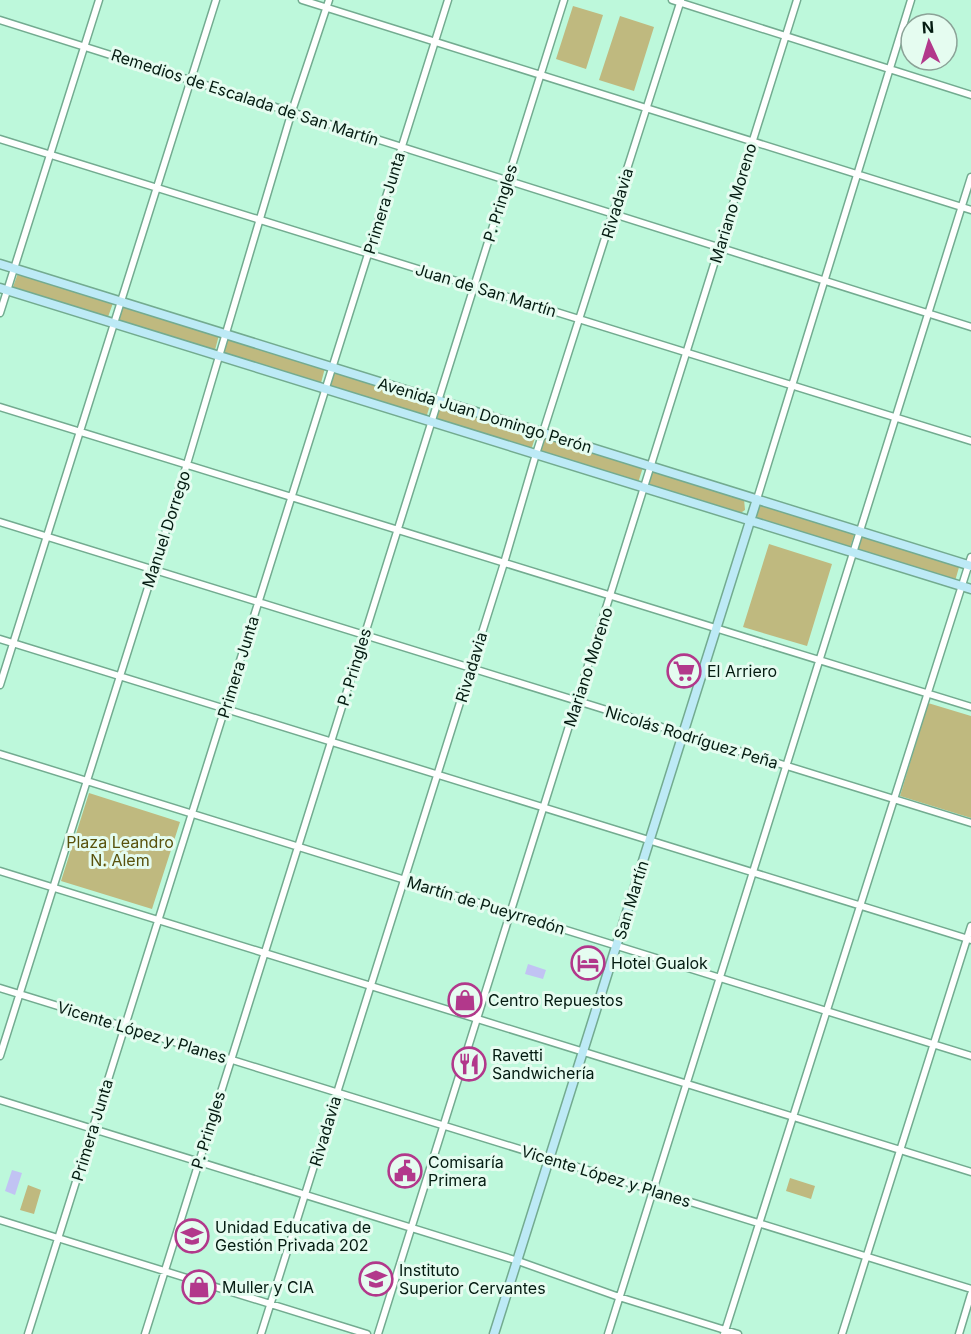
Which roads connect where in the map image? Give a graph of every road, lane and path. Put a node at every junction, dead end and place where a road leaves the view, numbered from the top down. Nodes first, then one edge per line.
1 (99, 0) edge
2 (216, 0) edge
3 (302, 0) edge
4 (329, 0) edge
5 (448, 0) edge
6 (564, 0) edge
7 (672, 0) edge
8 (797, 0) edge
9 (911, 0) edge
10 (681, 2) edge
11 (326, 8) junction
12 (0, 20) edge
13 (786, 36) junction
14 (435, 43) junction
15 (84, 46) junction
16 (892, 69) junction
17 (540, 75) junction
18 (190, 80) junction
19 (971, 95) edge
20 (647, 108) junction
21 (292, 111) junction
22 (0, 139) edge
23 (753, 141) junction
24 (402, 147) junction
25 (50, 154) junction
26 (856, 174) junction
27 (971, 177) edge
28 (507, 181) junction
29 (156, 188) junction
30 (962, 207) junction
31 (971, 210) edge
32 (614, 214) junction
33 (259, 220) junction
34 (720, 246) junction
35 (369, 254) junction
36 (0, 264) edge
37 (14, 268) junction
38 (824, 279) junction
39 (474, 286) junction
40 (4, 289) edge
41 (121, 302) junction
42 (0, 313) edge
43 (930, 314) junction
44 (580, 319) junction
45 (114, 323) junction
46 (971, 327) edge
47 (225, 334) junction
48 (687, 352) junction
49 (218, 356) junction
50 (333, 368) junction
51 (791, 385) junction
52 (326, 389) junction
53 (438, 400) junction
54 (0, 407) edge
55 (896, 417) junction
56 (431, 422) junction
57 (80, 431) junction
58 (542, 433) junction
59 (971, 441) edge
60 (536, 454) junction
61 (187, 465) junction
62 (651, 466) junction
63 (644, 488) junction
64 (292, 497) junction
65 (757, 500) junction
66 (750, 521) junction
67 (0, 522) edge
68 (397, 530) junction
69 (859, 531) junction
70 (47, 537) junction
71 (852, 553) junction
72 (504, 563) junction
73 (970, 563) edge
74 (152, 570) junction
75 (962, 586) junction
76 (971, 589) edge
77 (610, 596) junction
78 (258, 603) junction
79 (717, 629) junction
80 (363, 636) junction
81 (0, 639) edge
82 (13, 643) junction
83 (817, 660) junction
84 (471, 668) junction
85 (120, 676) junction
86 (0, 685) edge
87 (928, 694) junction
88 (576, 702) junction
89 (971, 707) edge
90 (225, 709) junction
91 (683, 734) junction
92 (331, 742) junction
93 (0, 754) edge
94 (787, 766) junction
95 (437, 775) junction
96 (87, 782) junction
97 (895, 800) junction
98 (543, 807) junction
99 (192, 814) junction
100 (971, 823) edge
101 (650, 840) junction
102 (297, 847) junction
103 (0, 871) edge
104 (753, 872) junction
105 (404, 880) junction
106 (52, 887) junction
107 (861, 906) junction
108 (510, 913) junction
109 (159, 920) junction
110 (971, 926) edge
111 (969, 939) edge
112 (616, 946) junction
113 (264, 953) junction
114 (721, 979) junction
115 (371, 986) junction
116 (0, 988) edge
117 (18, 994) junction
118 (828, 1012) junction
119 (477, 1019) junction
120 (124, 1028) junction
121 (934, 1045) junction
122 (583, 1052) junction
123 (0, 1056) edge
124 (971, 1056) edge
125 (230, 1059) junction
126 (687, 1084) junction
127 (336, 1093) junction
128 (0, 1100) edge
129 (795, 1117) junction
130 (443, 1126) junction
131 (93, 1129) junction
132 (900, 1150) junction
133 (549, 1158) junction
134 (198, 1161) junction
135 (971, 1172) edge
136 (654, 1190) junction
137 (305, 1194) junction
138 (0, 1220) edge
139 (760, 1223) junction
140 (411, 1227) junction
141 (58, 1238) junction
142 (866, 1256) junction
143 (518, 1260) junction
144 (164, 1271) junction
145 (971, 1289) edge
146 (971, 1294) edge
147 (619, 1297) junction
148 (270, 1304) junction
149 (725, 1332) edge
150 (28, 1334) edge
151 (145, 1334) edge
152 (261, 1334) edge
153 (367, 1334) edge
154 (378, 1334) edge
155 (494, 1334) edge
156 (608, 1334) edge
157 (738, 1334) edge
158 (842, 1334) edge
159 (959, 1334) edge

1 - 15 street
2 - 18 street
3 - 11 street
4 - 11 street, Manuel Dorrego
5 - 14 street, Primera Junta
6 - 17 street, P. Pringles
7 - 10 street
8 - 13 street, Mariano Moreno
9 - 16 street
10 - 13 street
10 - 20 street, Rivadavia
11 - 14 street
11 - 21 street, Manuel Dorrego
12 - 15 street, Remedios de Escalada de San Martín
13 - 16 street
13 - 23 street, Mariano Moreno
14 - 17 street
14 - 24 street, Primera Junta
15 - 18 street, Remedios de Escalada de San Martín
15 - 25 street
16 - 19 street
16 - 26 street
17 - 20 street
17 - 28 street, P. Pringles
18 - 21 street, Remedios de Escalada de San Martín
18 - 29 street
20 - 23 street
20 - 32 street, Rivadavia
21 - 24 street, Remedios de Escalada de San Martín
21 - 33 street, Manuel Dorrego
22 - 25 street, Juan de San Martín
23 - 26 street
23 - 34 street, Mariano Moreno
24 - 28 street, Remedios de Escalada de San Martín
24 - 35 street, Primera Junta
25 - 29 street, Juan de San Martín
25 - 37 street
26 - 30 street
26 - 38 street
27 - 30 street
28 - 32 street, Remedios de Escalada de San Martín
28 - 39 street, P. Pringles
29 - 33 street, Juan de San Martín
29 - 41 street
30 - 31 street
30 - 43 street
32 - 34 street, Remedios de Escalada de San Martín
32 - 44 street, Rivadavia
33 - 35 street, Juan de San Martín
33 - 47 street, Manuel Dorrego
34 - 38 street, Remedios de Escalada de San Martín
34 - 48 street, Mariano Moreno
35 - 39 street, Juan de San Martín
35 - 50 street, Primera Junta
36 - 37 main road, Avenida Juan Domingo Perón
37 - 40 street
37 - 41 main road, Avenida Juan Domingo Perón
38 - 43 street, Remedios de Escalada de San Martín
38 - 51 street
39 - 44 street, Juan de San Martín
39 - 53 street, P. Pringles
40 - 42 street
40 - 45 main road, Avenida Juan Domingo Perón
41 - 45 street
41 - 47 main road, Avenida Juan Domingo Perón
43 - 46 street, Remedios de Escalada de San Martín
43 - 55 street
44 - 48 street, Juan de San Martín
44 - 58 street, Rivadavia
45 - 49 main road, Avenida Juan Domingo Perón
45 - 57 street
47 - 49 street, Manuel Dorrego
47 - 50 main road, Avenida Juan Domingo Perón
48 - 51 street, Juan de San Martín
48 - 62 street, Mariano Moreno
49 - 52 main road, Avenida Juan Domingo Perón
49 - 61 street, Manuel Dorrego
50 - 52 street, Primera Junta
50 - 53 main road, Avenida Juan Domingo Perón
51 - 55 street, Juan de San Martín
51 - 65 street
52 - 56 main road, Avenida Juan Domingo Perón
52 - 64 street, Primera Junta
53 - 56 street, P. Pringles
53 - 58 main road, Avenida Juan Domingo Perón
54 - 57 street
55 - 59 street, Juan de San Martín
55 - 69 street
56 - 60 main road, Avenida Juan Domingo Perón
56 - 68 street, P. Pringles
57 - 61 street
57 - 70 street
58 - 60 street, Rivadavia
58 - 62 main road, Avenida Juan Domingo Perón
60 - 63 main road, Avenida Juan Domingo Perón
60 - 72 street, Rivadavia
61 - 64 street
61 - 74 street, Manuel Dorrego
62 - 63 street, Mariano Moreno
62 - 65 main road, Avenida Juan Domingo Perón
63 - 66 main road, Avenida Juan Domingo Perón
63 - 77 street, Mariano Moreno
64 - 68 street
64 - 78 street, Primera Junta
65 - 66 main road, San Martín
65 - 69 main road, Avenida Juan Domingo Perón
66 - 71 main road, Avenida Juan Domingo Perón
66 - 79 main road, San Martín
67 - 70 street, Nicolás Rodríguez Peña
68 - 72 street
68 - 80 street, P. Pringles
69 - 71 street
69 - 73 main road, Avenida Juan Domingo Perón
70 - 74 street, Nicolás Rodríguez Peña
70 - 82 street
71 - 75 main road, Avenida Juan Domingo Perón
71 - 83 street
72 - 77 street
72 - 84 street, Rivadavia
73 - 75 street
74 - 78 street, Nicolás Rodríguez Peña
74 - 85 street, Manuel Dorrego
75 - 76 main road, Avenida Juan Domingo Perón
75 - 87 street
77 - 79 street
77 - 88 street, Mariano Moreno
78 - 80 street, Nicolás Rodríguez Peña
78 - 90 street, Primera Junta
79 - 83 street
79 - 91 main road, San Martín
80 - 84 street, Nicolás Rodríguez Peña
80 - 92 street, P. Pringles
81 - 82 street
82 - 85 street
82 - 86 street
83 - 87 street
83 - 94 street
84 - 88 street, Nicolás Rodríguez Peña
84 - 95 street, Rivadavia
85 - 90 street
85 - 96 street, Manuel Dorrego
87 - 89 street
87 - 97 street
88 - 91 street, Nicolás Rodríguez Peña
88 - 98 street, Mariano Moreno
90 - 92 street
90 - 99 street, Primera Junta
91 - 94 street, Nicolás Rodríguez Peña
91 - 101 main road, San Martín
92 - 95 street
92 - 102 street, P. Pringles
93 - 96 street, Martín de Pueyrredón
94 - 97 street, Nicolás Rodríguez Peña
94 - 104 street
95 - 98 street
95 - 105 street, Rivadavia
96 - 99 street, Martín de Pueyrredón
96 - 106 street, Manuel Dorrego
97 - 100 street, Nicolás Rodríguez Peña
97 - 107 street
98 - 101 street
98 - 108 street, Mariano Moreno
99 - 102 street, Martín de Pueyrredón
99 - 109 street, Primera Junta
101 - 104 street
101 - 112 main road, San Martín
102 - 105 street, Martín de Pueyrredón
102 - 113 street, P. Pringles
103 - 106 street
104 - 107 street
104 - 114 street
105 - 108 street, Martín de Pueyrredón
105 - 115 street, Rivadavia
106 - 109 street
106 - 117 street, Manuel Dorrego
107 - 111 street
107 - 118 street
108 - 112 street, Martín de Pueyrredón
108 - 119 street, Mariano Moreno
109 - 113 street
109 - 120 street, Primera Junta
110 - 111 street
111 - 121 street
112 - 114 street, Martín de Pueyrredón
112 - 122 main road, San Martín
113 - 115 street
113 - 125 street, P. Pringles
114 - 118 street, Martín de Pueyrredón
114 - 126 street
115 - 119 street
115 - 127 street, Rivadavia
116 - 117 street, Vicente López y Planes
117 - 120 street, Vicente López y Planes
117 - 123 street, Manuel Dorrego
118 - 121 street, Martín de Pueyrredón
118 - 129 street
119 - 122 street
119 - 130 street, Mariano Moreno
120 - 125 street, Vicente López y Planes
120 - 131 street, Primera Junta
121 - 124 street, Martín de Pueyrredón
121 - 132 street
122 - 126 street
122 - 133 main road, San Martín
125 - 127 street, Vicente López y Planes
125 - 134 street, P. Pringles
126 - 129 street
126 - 136 street
127 - 130 street, Vicente López y Planes
127 - 137 street, Rivadavia
128 - 131 street
129 - 132 street
129 - 139 street
130 - 133 street, Vicente López y Planes
130 - 140 street, Mariano Moreno
131 - 134 street
131 - 141 street, Primera Junta
132 - 135 street
132 - 142 street
133 - 136 street, Vicente López y Planes
133 - 143 main road, San Martín
134 - 137 street
134 - 144 street, P. Pringles
136 - 139 street, Vicente López y Planes
136 - 147 street
137 - 140 street
137 - 148 street, Rivadavia
138 - 141 street
139 - 142 street, Vicente López y Planes
139 - 149 street
140 - 143 street
140 - 154 street, Mariano Moreno
141 - 144 street
141 - 150 street, Primera Junta
142 - 145 street, Vicente López y Planes
142 - 158 street
143 - 147 street
143 - 155 main road, San Martín
144 - 148 street
144 - 151 street, P. Pringles
146 - 159 street
147 - 149 street
147 - 156 street
148 - 152 street, Rivadavia
148 - 153 street
149 - 157 street

